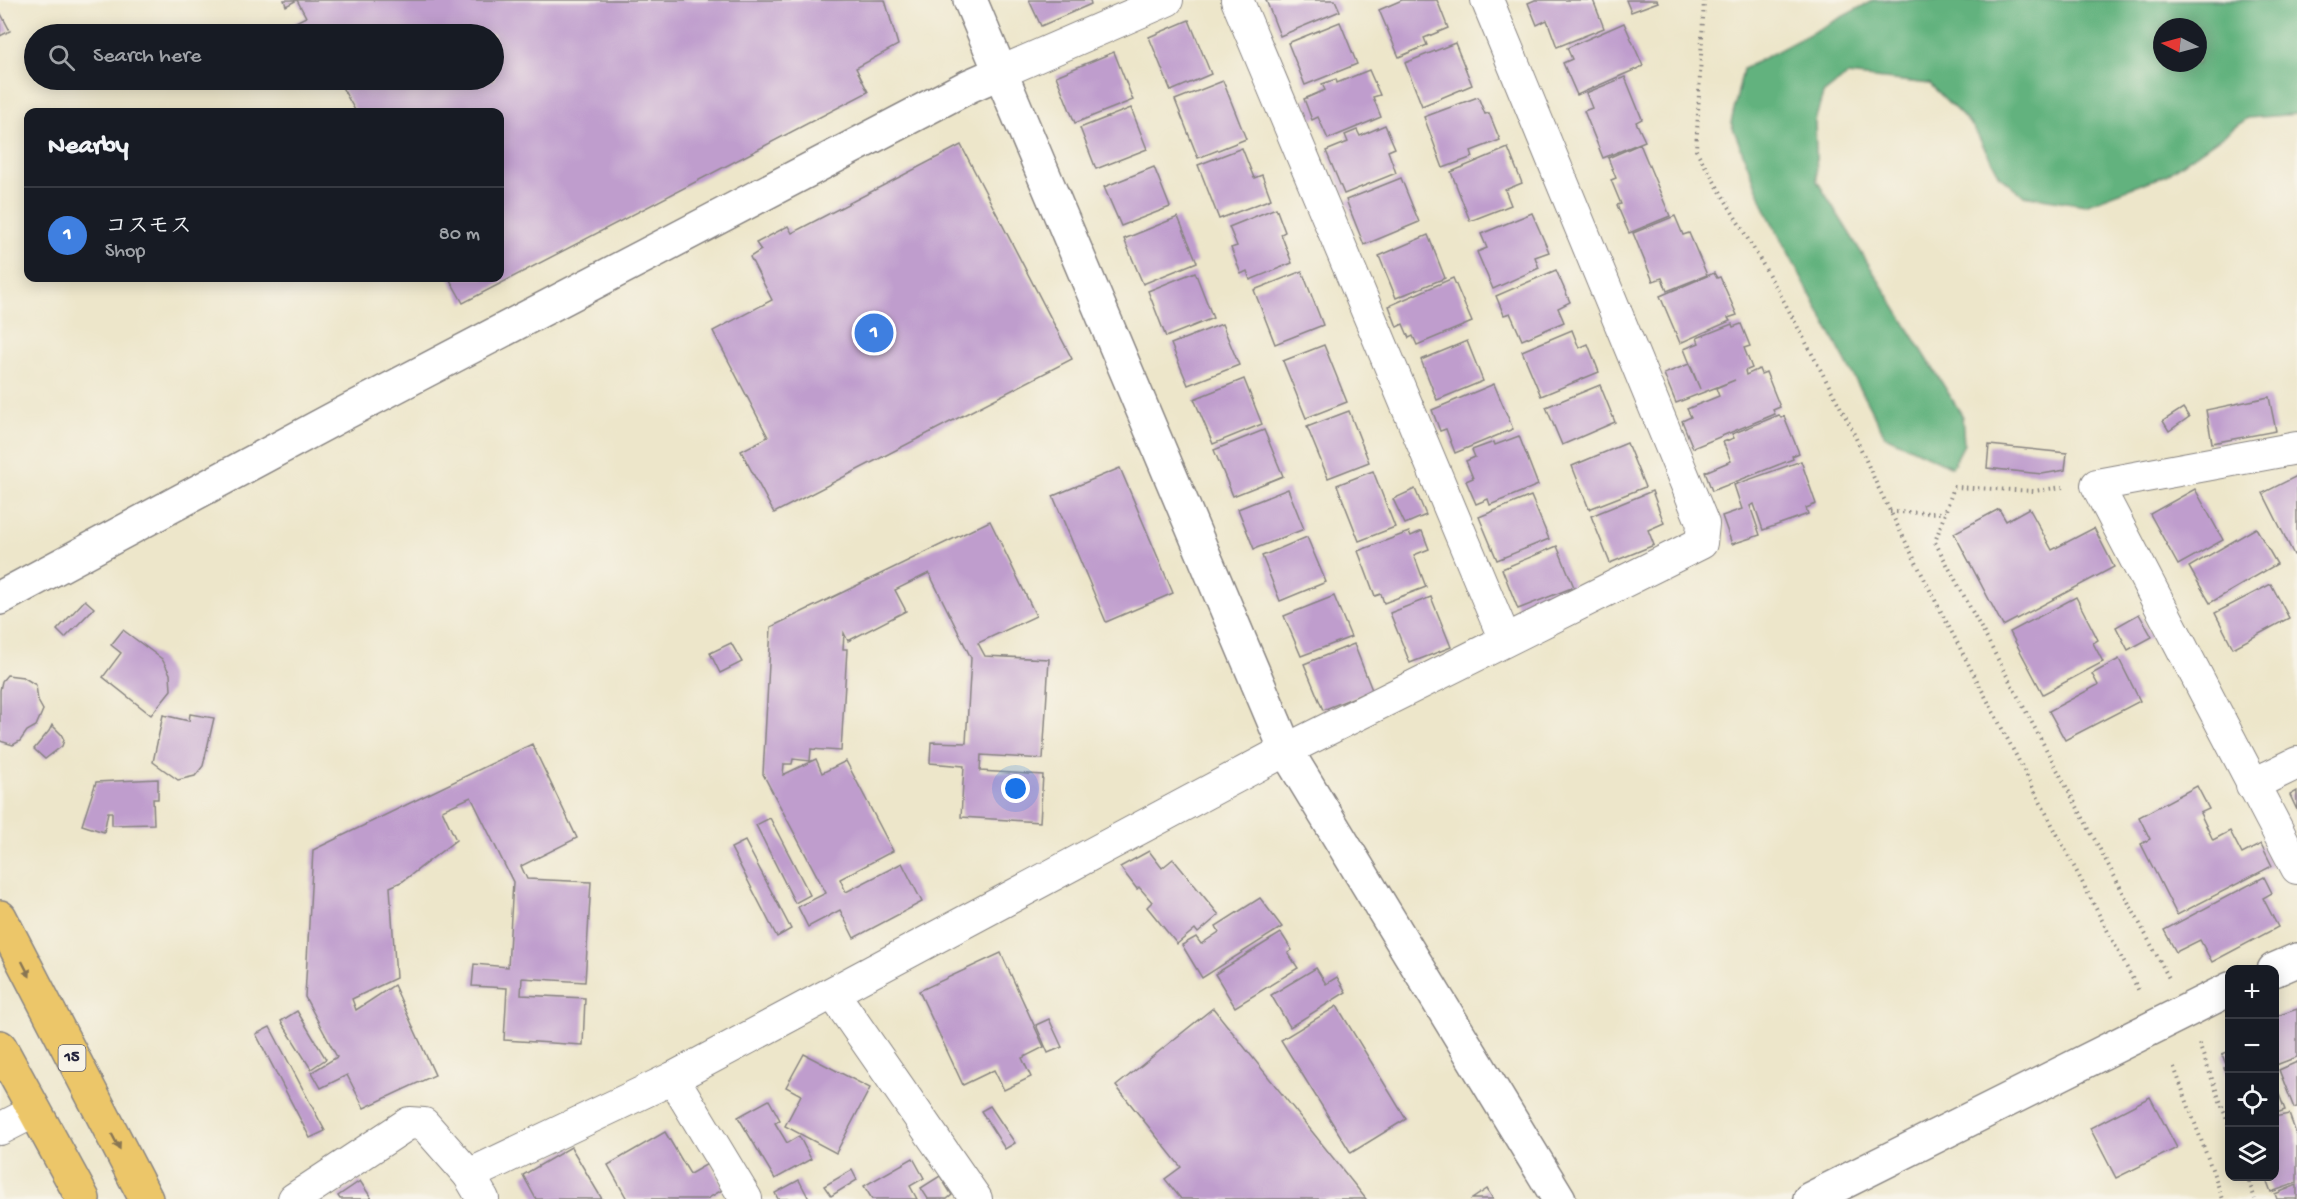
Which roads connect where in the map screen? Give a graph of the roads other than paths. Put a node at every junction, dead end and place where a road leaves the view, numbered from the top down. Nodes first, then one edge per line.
1 (970, 0) edge
2 (1167, 0) edge
3 (1237, 0) edge
4 (1487, 0) edge
5 (1001, 72) junction
6 (2297, 448) edge
7 (0, 598) edge
8 (1505, 640) junction
9 (1286, 750) junction
10 (2297, 763) edge
11 (2252, 785) junction
12 (2297, 868) edge
13 (0, 917) edge
14 (2297, 960) edge
15 (2279, 968) edge
16 (2225, 991) edge
17 (833, 993) junction
18 (0, 1047) edge
19 (673, 1078) junction
20 (35, 1111) junction
21 (0, 1129) edge
22 (476, 1187) edge
23 (83, 1199) edge
24 (146, 1199) edge
25 (294, 1199) edge
26 (746, 1199) edge
27 (976, 1199) edge
28 (1559, 1199) edge
29 (1810, 1199) edge

1 - 5 street
2 - 5 street
3 - 8 street
4 - 8 street
5 - 7 street
5 - 9 street
6 - 11 street
8 - 9 street
9 - 17 street
9 - 28 street
10 - 11 street
11 - 12 street
13 -> 24 main road, 15
14 - 15 street
16 - 29 street
17 - 19 street
17 - 27 street
18 - 20 main road
19 - 22 street
19 - 26 street
20 - 21 street
20 - 23 main road
22 - 25 street

